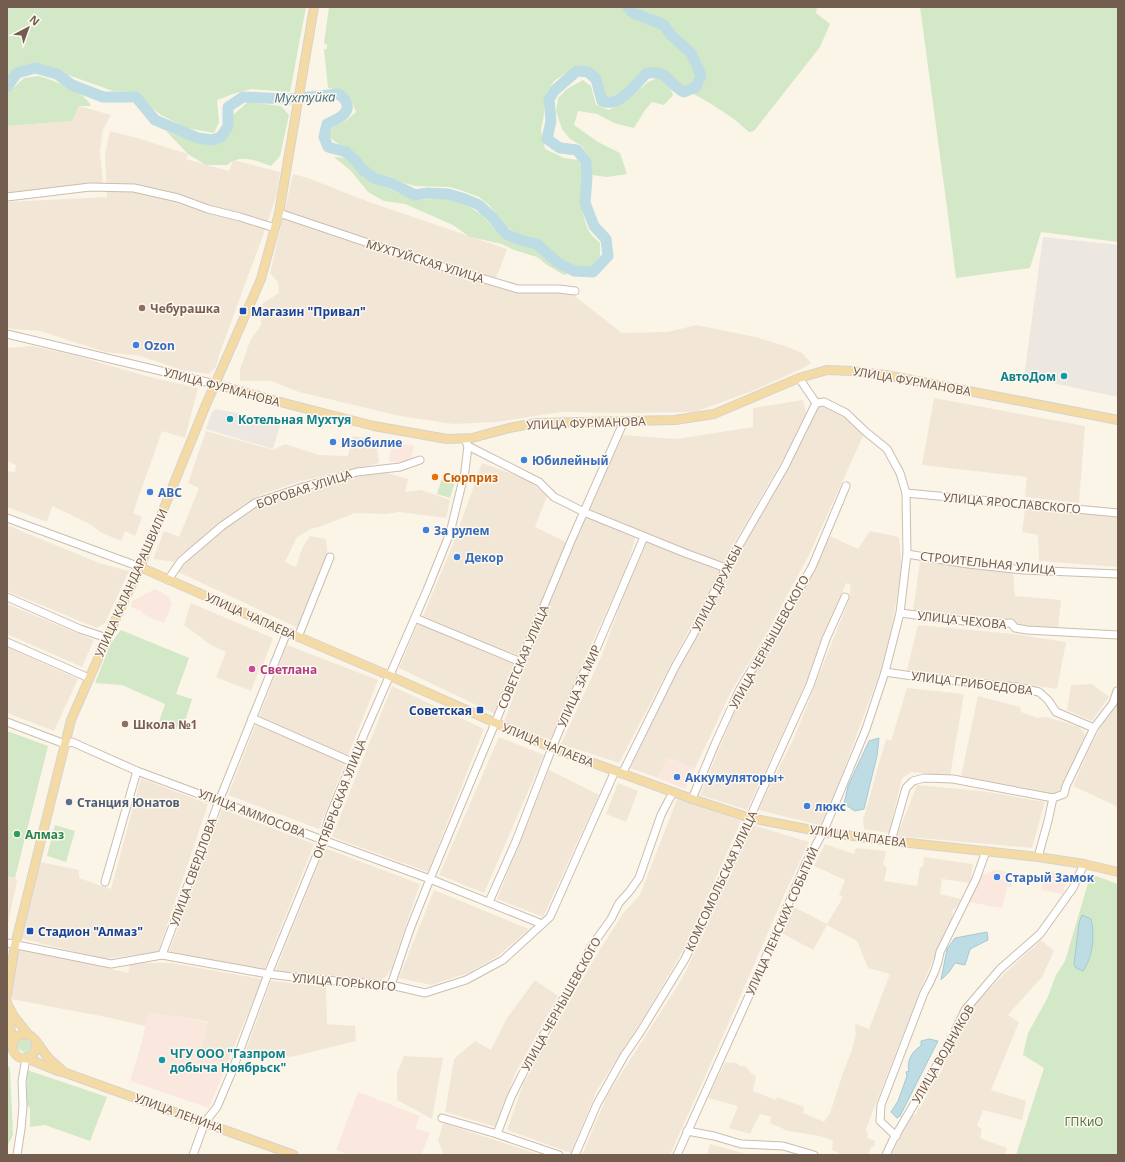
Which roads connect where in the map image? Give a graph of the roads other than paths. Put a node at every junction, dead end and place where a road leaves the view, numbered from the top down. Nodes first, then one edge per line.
1 (314, 7) edge
2 (7, 197) edge
3 (279, 213) junction
4 (275, 228) junction
5 (575, 290) dead end
6 (7, 334) edge
7 (799, 378) junction
8 (215, 384) junction
9 (816, 403) junction
10 (1118, 420) edge
11 (624, 421) junction
12 (467, 443) junction
13 (420, 460) dead end
14 (846, 486) dead end
15 (906, 493) junction
16 (584, 512) junction
17 (1118, 513) edge
18 (7, 518) edge
19 (644, 537) junction
20 (907, 554) junction
21 (330, 557) dead end
22 (140, 567) junction
23 (726, 568) junction
24 (1118, 574) edge
25 (168, 580) junction
26 (7, 597) edge
27 (845, 597) dead end
28 (900, 613) junction
29 (415, 618) junction
30 (287, 632) junction
31 (1118, 635) edge
32 (298, 637) junction
33 (107, 638) junction
34 (7, 642) edge
35 (521, 662) junction
36 (885, 672) junction
37 (390, 676) junction
38 (89, 678) junction
39 (1116, 692) dead end
40 (252, 718) junction
41 (7, 722) edge
42 (495, 723) junction
43 (1094, 728) junction
44 (65, 744) junction
45 (552, 748) junction
46 (352, 762) junction
47 (138, 771) junction
48 (618, 773) junction
49 (673, 792) junction
50 (1053, 798) junction
51 (692, 799) junction
52 (219, 801) junction
53 (750, 818) junction
54 (823, 832) junction
55 (323, 840) junction
56 (891, 841) junction
57 (986, 851) junction
58 (1038, 857) junction
59 (1084, 864) junction
60 (1118, 872) edge
61 (430, 879) junction
62 (105, 882) dead end
63 (489, 902) junction
64 (542, 924) junction
65 (11, 944) edge
66 (162, 955) junction
67 (268, 974) junction
68 (391, 985) junction
69 (7, 994) edge
70 (7, 1001) edge
71 (28, 1034) junction
72 (36, 1042) junction
73 (11, 1049) edge
74 (26, 1058) junction
75 (63, 1072) junction
76 (442, 1118) dead end
77 (205, 1122) junction
78 (687, 1131) junction
79 (497, 1134) junction
80 (896, 1136) junction
81 (17, 1155) edge
82 (193, 1155) edge
83 (294, 1155) edge
84 (560, 1155) edge
85 (575, 1155) edge
86 (677, 1155) edge
87 (814, 1155) edge
88 (886, 1155) edge

1 - 3 main road, УЛИЦА КАЛАНДАРАШВИЛИ
2 - 4 street
3 - 4 main road, УЛИЦА КАЛАНДАРАШВИЛИ
3 - 5 street, МУХТУЙСКАЯ УЛИЦА
4 - 8 main road, УЛИЦА КАЛАНДАРАШВИЛИ
6 - 8 street, УЛИЦА ФУРМАНОВА
7 - 9 street
7 - 10 main road, УЛИЦА ФУРМАНОВА
7 - 11 main road, УЛИЦА ФУРМАНОВА
8 - 12 main road, УЛИЦА ФУРМАНОВА
8 - 22 main road, УЛИЦА КАЛАНДАРАШВИЛИ
9 - 15 street, УЛИЦА ЛЕНСКИХ СОБЫТИЙ
9 - 23 street, УЛИЦА ДРУЖБЫ
11 - 12 main road, УЛИЦА ФУРМАНОВА
11 - 16 street, СОВЕТСКАЯ УЛИЦА
12 - 16 street
12 - 29 street, ОКТЯБРЬСКАЯ УЛИЦА
13 - 25 street, БОРОВАЯ УЛИЦА
14 - 51 street, УЛИЦА ЧЕРНЫШЕВСКОГО
15 - 17 street, УЛИЦА ЯРОСЛАВСКОГО
15 - 20 street, УЛИЦА ЛЕНСКИХ СОБЫТИЙ
16 - 19 street
16 - 35 street, СОВЕТСКАЯ УЛИЦА
18 - 22 street, УЛИЦА ЧАПАЕВА
19 - 23 street
19 - 45 street, УЛИЦА ЗА МИР
20 - 24 street, СТРОИТЕЛЬНАЯ УЛИЦА
20 - 28 street, УЛИЦА ЛЕНСКИХ СОБЫТИЙ
21 - 32 street
22 - 25 main road, УЛИЦА ЧАПАЕВА
22 - 33 main road, УЛИЦА КАЛАНДАРАШВИЛИ
23 - 48 street, УЛИЦА ДРУЖБЫ
25 - 30 main road, УЛИЦА ЧАПАЕВА
26 - 33 street
27 - 53 street, КОМСОМОЛЬСКАЯ УЛИЦА
28 - 31 street, УЛИЦА ЧЕХОВА
28 - 36 street, УЛИЦА ЛЕНСКИХ СОБЫТИЙ
29 - 35 street
29 - 37 street, ОКТЯБРЬСКАЯ УЛИЦА
30 - 32 main road, УЛИЦА ЧАПАЕВА
30 - 40 street, УЛИЦА СВЕРДЛОВА
32 - 37 main road, УЛИЦА ЧАПАЕВА
33 - 38 main road, УЛИЦА КАЛАНДАРАШВИЛИ
34 - 38 street
35 - 42 street, СОВЕТСКАЯ УЛИЦА
36 - 43 street, УЛИЦА ГРИБОЕДОВА
36 - 54 street, УЛИЦА ЛЕНСКИХ СОБЫТИЙ
37 - 42 main road, УЛИЦА ЧАПАЕВА
37 - 46 street, ОКТЯБРЬСКАЯ УЛИЦА
38 - 44 main road, УЛИЦА КАЛАНДАРАШВИЛИ
39 - 43 street
40 - 46 street
40 - 52 street, УЛИЦА СВЕРДЛОВА
41 - 44 street, УЛИЦА АММОСОВА
42 - 45 main road, УЛИЦА ЧАПАЕВА
42 - 61 street, СОВЕТСКАЯ УЛИЦА
43 - 50 street
44 - 47 street, УЛИЦА АММОСОВА
44 - 65 main road, УЛИЦА КАЛАНДАРАШВИЛИ
45 - 48 main road, УЛИЦА ЧАПАЕВА
45 - 63 street, УЛИЦА ЗА МИР
46 - 55 street, ОКТЯБРЬСКАЯ УЛИЦА
47 - 52 street, УЛИЦА АММОСОВА
47 - 62 street
48 - 49 main road, УЛИЦА ЧАПАЕВА
48 - 64 street, УЛИЦА ГОРЬКОГО
49 - 51 main road, УЛИЦА ЧАПАЕВА
49 - 79 street, УЛИЦА ЧЕРНЫШЕВСКОГО
50 - 56 street
50 - 58 street
51 - 53 main road, УЛИЦА ЧАПАЕВА
52 - 55 street, УЛИЦА АММОСОВА
52 - 66 street, УЛИЦА СВЕРДЛОВА
53 - 54 main road, УЛИЦА ЧАПАЕВА
53 - 85 street, КОМСОМОЛЬСКАЯ УЛИЦА
54 - 56 main road, УЛИЦА ЧАПАЕВА
54 - 78 street, УЛИЦА ЛЕНСКИХ СОБЫТИЙ
55 - 61 street, УЛИЦА АММОСОВА
55 - 67 street, ОКТЯБРЬСКАЯ УЛИЦА
56 - 57 main road, УЛИЦА ЧАПАЕВА
57 - 58 main road, УЛИЦА ЧАПАЕВА
57 - 80 street
58 - 59 main road, УЛИЦА ЧАПАЕВА
59 - 60 main road, УЛИЦА ЧАПАЕВА
59 - 80 street, УЛИЦА ВОДНИКОВ
61 - 63 street, УЛИЦА АММОСОВА
61 - 68 street, СОВЕТСКАЯ УЛИЦА
63 - 64 street, УЛИЦА АММОСОВА
64 - 68 street, УЛИЦА ГОРЬКОГО
65 - 66 street, УЛИЦА ГОРЬКОГО
65 - 69 main road, УЛИЦА КАЛАНДАРАШВИЛИ
66 - 67 street, УЛИЦА ГОРЬКОГО
67 - 68 street, УЛИЦА ГОРЬКОГО
67 - 77 street, ОКТЯБРЬСКАЯ УЛИЦА
70 - 71 main road
70 - 73 main road
71 - 72 main road
71 - 73 main road
72 - 74 main road
72 - 75 main road, УЛИЦА ЛЕНИНА
73 - 74 main road
74 - 75 main road, УЛИЦА ЛЕНИНА
74 - 81 street
75 - 77 main road, УЛИЦА ЛЕНИНА
76 - 79 street
77 - 82 street, ОКТЯБРЬСКАЯ УЛИЦА
77 - 83 main road, УЛИЦА ЛЕНИНА
78 - 86 street, УЛИЦА ЛЕНСКИХ СОБЫТИЙ
78 - 87 street
79 - 84 street
80 - 88 street, УЛИЦА ВОДНИКОВ

